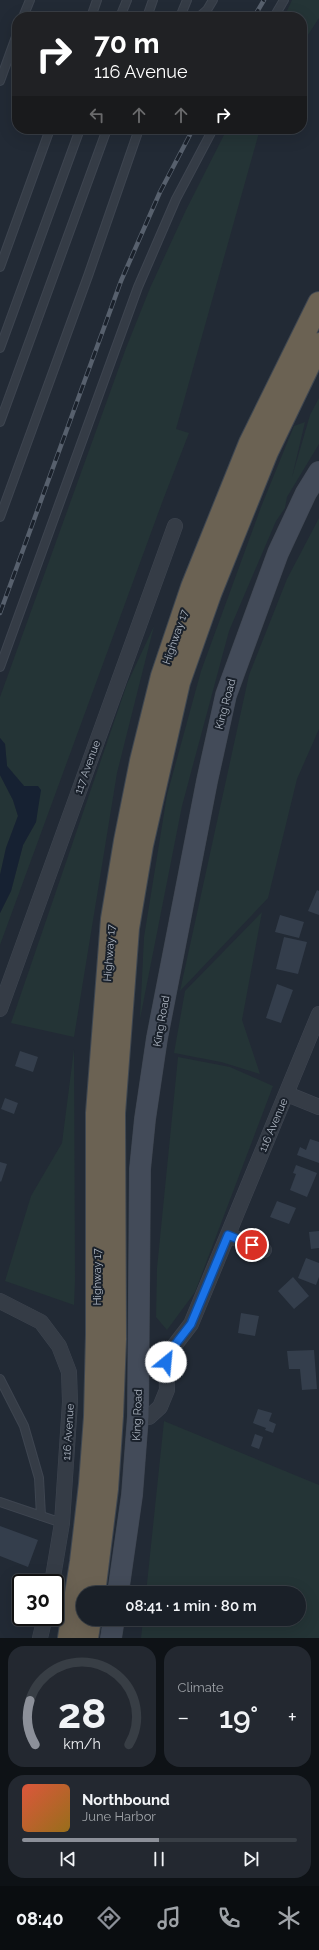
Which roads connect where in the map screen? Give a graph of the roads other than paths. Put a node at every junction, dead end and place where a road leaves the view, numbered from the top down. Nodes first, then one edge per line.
1 (30, 0) edge
2 (98, 0) edge
3 (126, 0) edge
4 (153, 0) edge
5 (186, 0) edge
6 (213, 0) edge
7 (284, 0) edge
8 (25, 12) edge
9 (93, 12) edge
10 (122, 12) edge
11 (149, 12) edge
12 (182, 12) edge
13 (205, 12) edge
14 (277, 12) edge
15 (12, 48) edge
16 (0, 81) edge
17 (48, 134) edge
18 (78, 134) edge
19 (105, 134) edge
20 (137, 134) edge
21 (210, 134) edge
22 (0, 267) edge
23 (319, 304) edge
24 (319, 344) edge
25 (0, 348) edge
26 (0, 422) edge
27 (319, 472) edge
28 (0, 517) edge
29 (175, 526) dead end
30 (0, 667) edge
31 (0, 1009) edge
32 (319, 1014) edge
33 (286, 1094) junction
34 (319, 1107) edge
35 (228, 1235) junction
36 (264, 1250) dead end
37 (5, 1303) edge
38 (0, 1379) edge
39 (138, 1416) junction
40 (0, 1502) edge
41 (41, 1516) junction
42 (62, 1523) junction
43 (54, 1574) edge
44 (95, 1586) edge
45 (119, 1586) edge
46 (43, 1626) edge
47 (89, 1626) edge
48 (113, 1626) edge
49 (40, 1638) edge
50 (69, 1638) edge
51 (87, 1638) edge
52 (111, 1638) edge

1 - 8 lane
2 - 9 lane
3 - 10 lane
4 - 11 lane
5 - 12 lane
6 - 13 lane
7 - 14 lane
15 - 16 lane
17 - 22 lane
18 - 25 lane
19 - 26 lane
20 - 28 lane
21 - 30 lane
23 - 50 highway, Highway 17
24 - 44 highway, Highway 17
27 - 39 street, King Road
29 - 31 street, 117 Avenue
32 - 33 street, 116 Avenue
33 - 34 street
33 - 35 street, 116 Avenue
35 - 36 street
35 - 39 street, 116 Avenue
37 - 42 street, 116 Avenue
38 - 41 lane
39 - 45 street, King Road
40 - 41 lane
41 - 42 lane
42 - 43 street, 116 Avenue
46 - 49 street
47 - 51 highway
48 - 52 street

